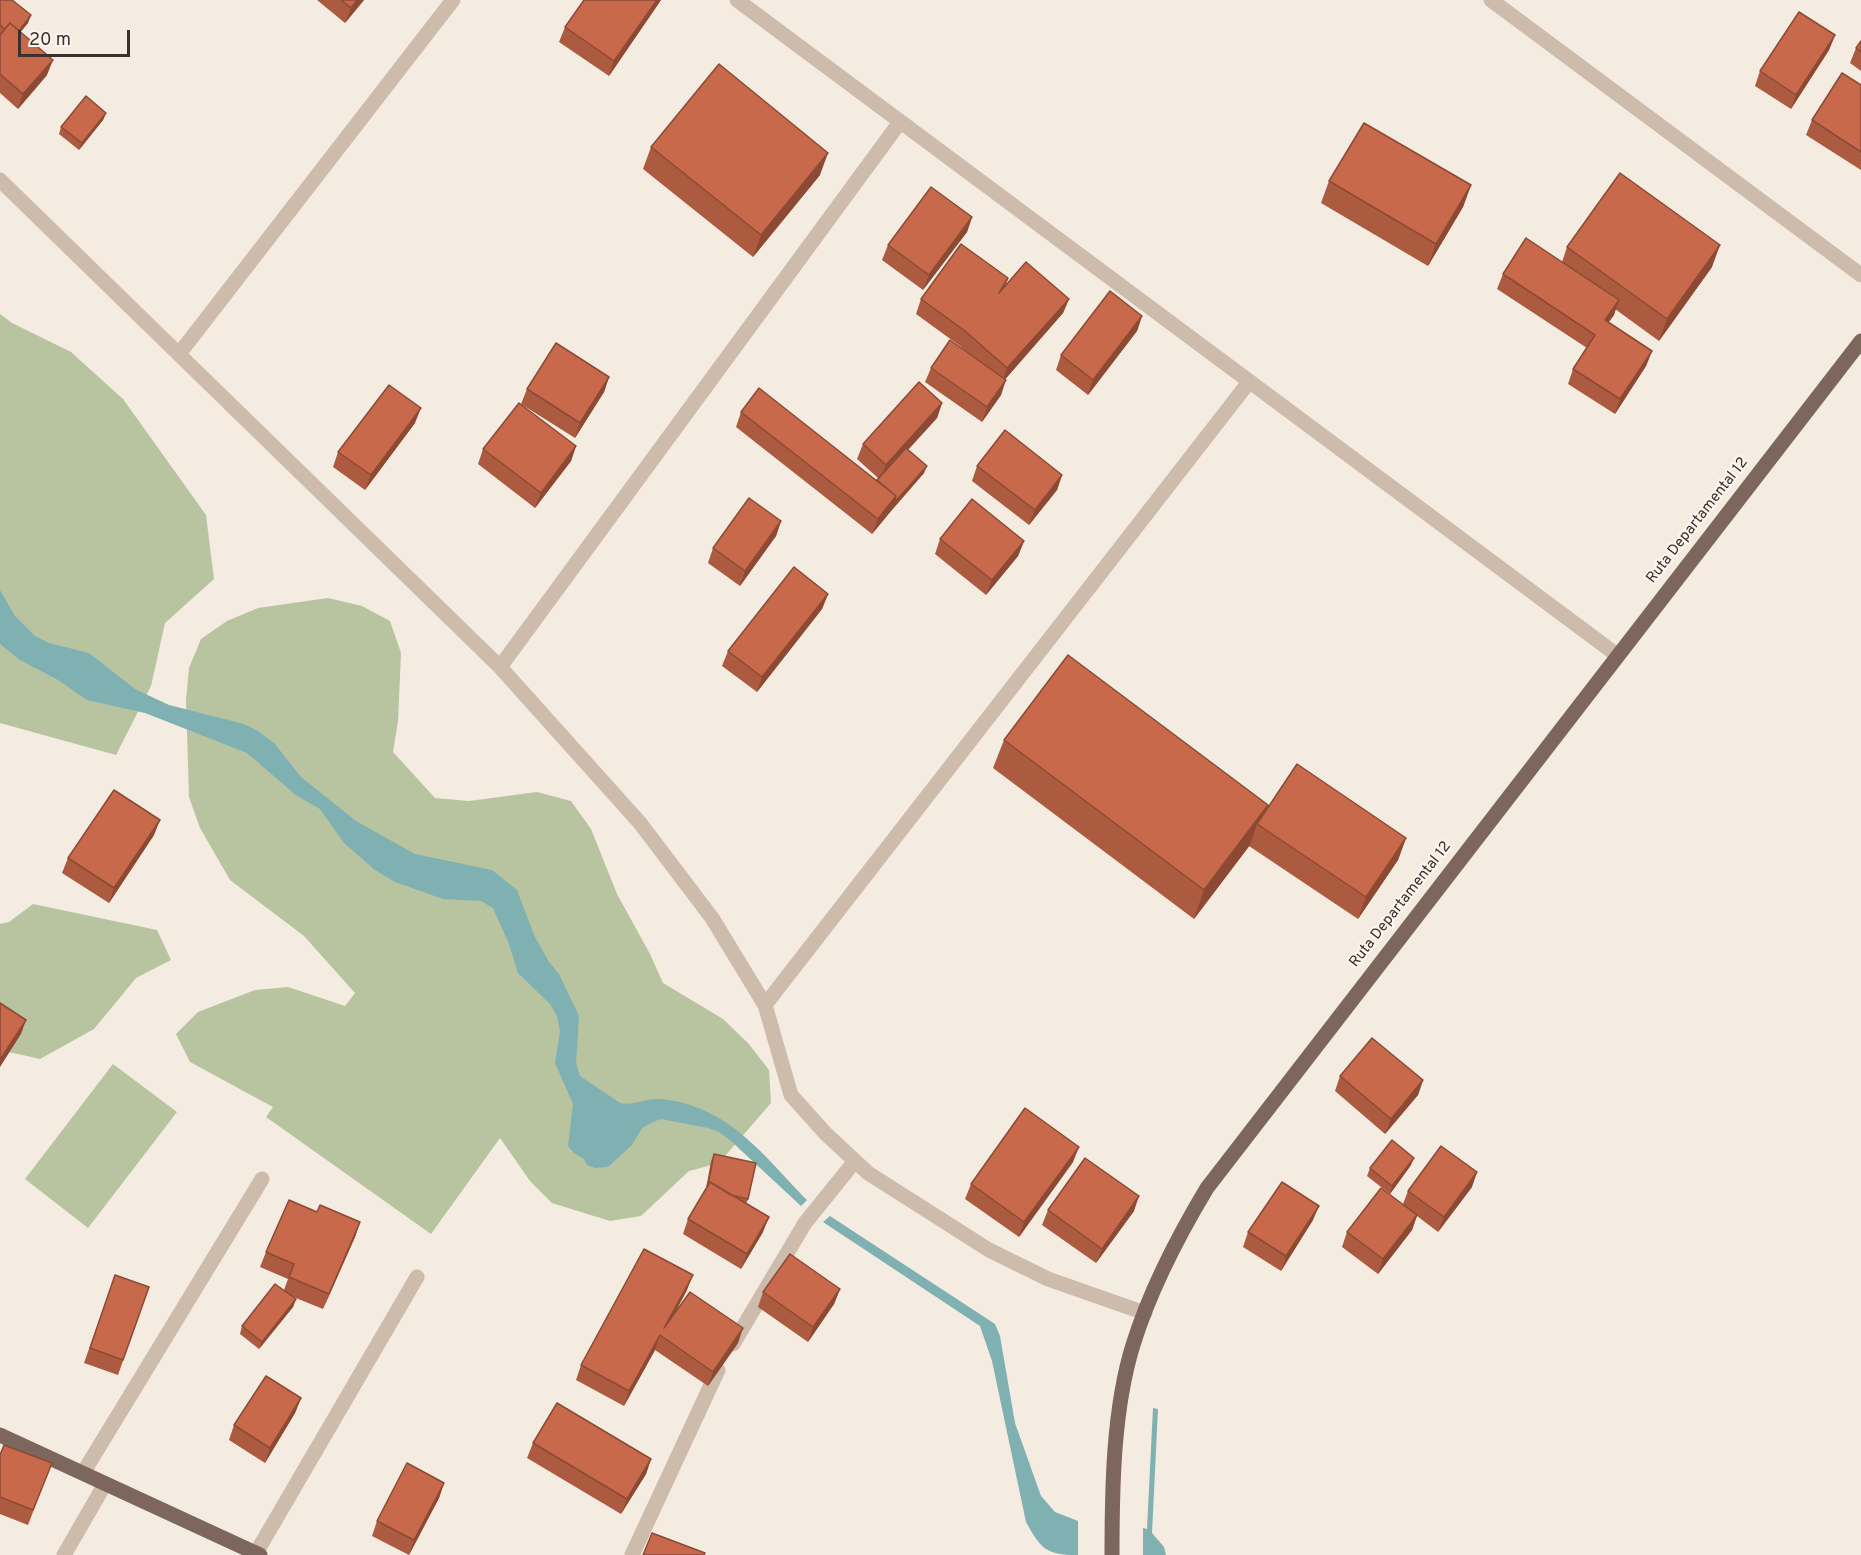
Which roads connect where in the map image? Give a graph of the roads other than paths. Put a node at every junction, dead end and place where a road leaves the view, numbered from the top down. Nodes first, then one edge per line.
1 (453, 0) edge
2 (737, 0) edge
3 (1491, 0) edge
4 (900, 122) junction
5 (0, 180) edge
6 (1861, 275) edge
7 (1861, 341) edge
8 (179, 354) junction
9 (1250, 382) junction
10 (1617, 655) junction
11 (500, 667) junction
12 (765, 1005) junction
13 (855, 1161) junction
14 (262, 1179) dead end
15 (417, 1278) dead end
16 (1145, 1313) junction
17 (0, 1435) edge
18 (83, 1473) junction
19 (105, 1484) junction
20 (258, 1554) edge
21 (64, 1555) edge
22 (632, 1555) edge
23 (1112, 1555) edge

1 - 8 street
2 - 4 street
3 - 6 street
4 - 9 street
4 - 11 street
5 - 8 street
7 - 10 main road, Ruta Departamental 12
8 - 11 street
9 - 10 street
9 - 12 street
10 - 16 main road, Ruta Departamental 12
11 - 12 street
12 - 13 street
13 - 16 street
13 - 22 street
14 - 18 street
15 - 20 street
16 - 23 main road, Ruta Departamental 12
17 - 18 main road
18 - 19 main road
19 - 20 main road
19 - 21 street

